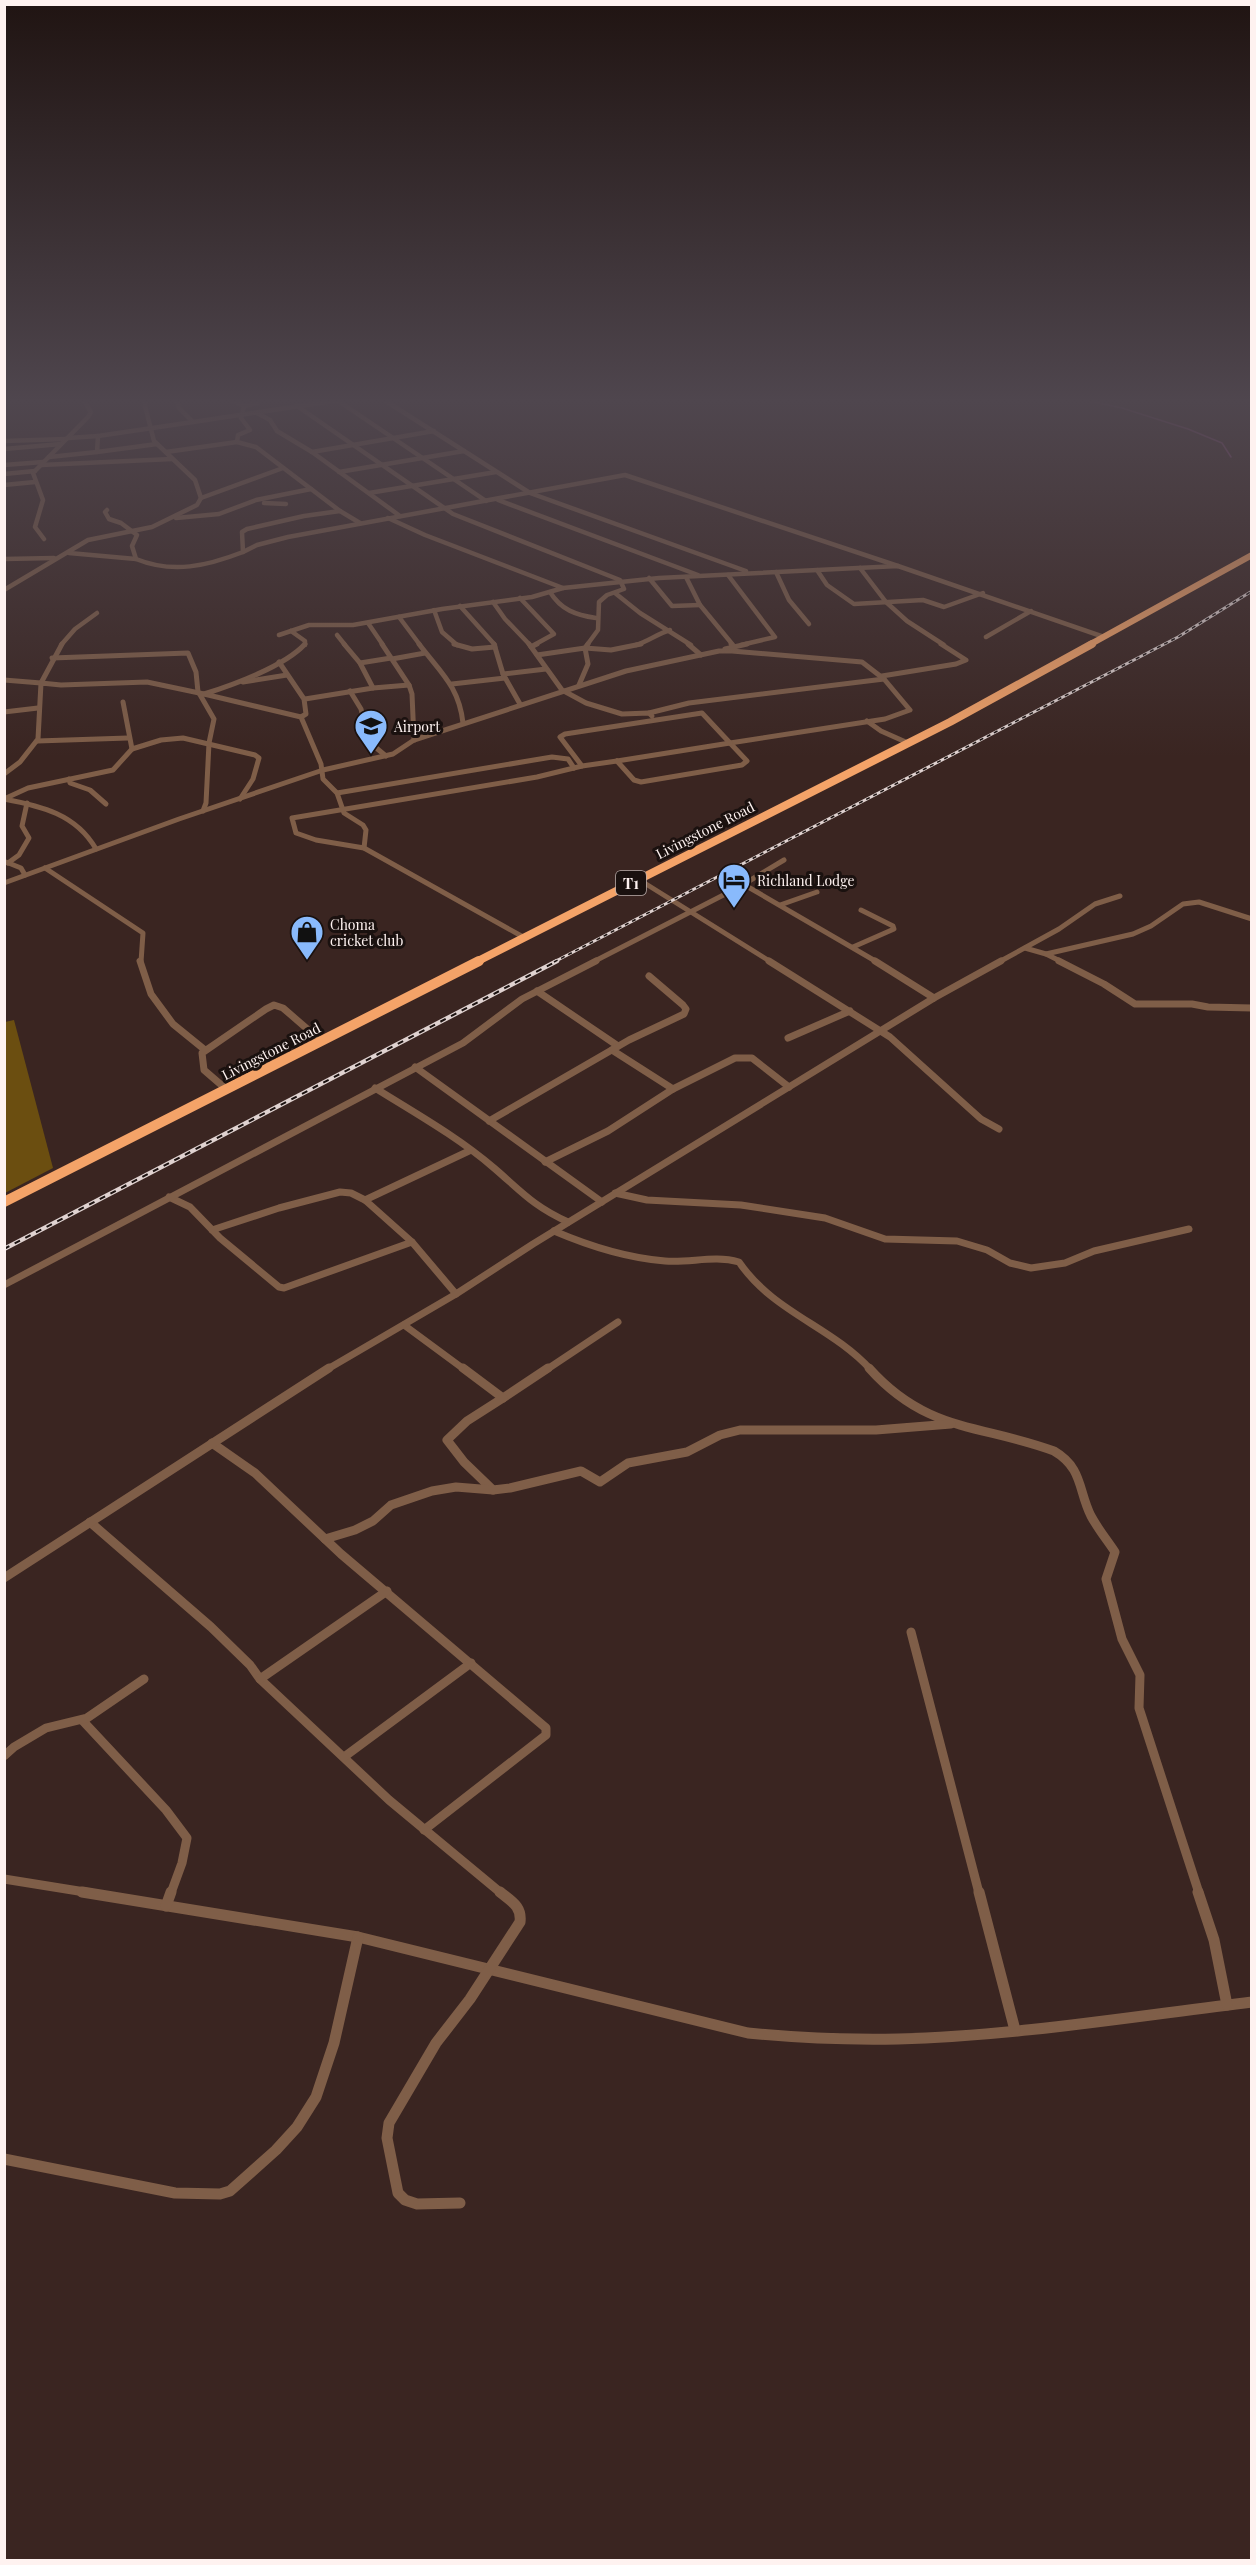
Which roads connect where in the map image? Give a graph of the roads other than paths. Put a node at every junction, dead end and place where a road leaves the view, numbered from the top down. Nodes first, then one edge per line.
1 (36, 518) edge
2 (108, 518) edge
3 (183, 518) edge
4 (297, 518) edge
5 (351, 518) edge
6 (388, 518) joint
7 (466, 518) edge
8 (545, 518) edge
9 (599, 518) edge
10 (753, 518) edge
11 (171, 519) joint
12 (360, 523) junction
13 (134, 532) junction
14 (44, 539) dead end
15 (243, 552) junction
16 (61, 554) junction
17 (1251, 555) edge
18 (4, 558) edge
19 (55, 558) junction
20 (135, 559) junction
21 (898, 566) junction
22 (860, 567) junction
23 (817, 570) junction
24 (776, 572) junction
25 (753, 573) junction
26 (728, 574) junction
27 (699, 576) junction
28 (686, 577) junction
29 (648, 578) junction
30 (620, 580) junction
31 (563, 588) junction
32 (4, 590) edge
33 (549, 592) junction
34 (615, 593) junction
35 (982, 593) junction
36 (520, 598) junction
37 (493, 602) junction
38 (886, 602) junction
39 (700, 605) junction
40 (460, 606) junction
41 (434, 610) junction
42 (1031, 610) junction
43 (97, 612) dead end
44 (399, 617) junction
45 (596, 618) junction
46 (368, 623) junction
47 (809, 624) dead end
48 (670, 630) junction
49 (291, 631) junction
50 (279, 635) dead end
51 (338, 635) dead end
52 (986, 637) dead end
53 (1104, 637) junction
54 (734, 646) junction
55 (495, 647) junction
56 (531, 648) junction
57 (585, 648) junction
58 (719, 651) junction
59 (425, 653) junction
60 (701, 655) junction
61 (537, 656) junction
62 (52, 658) junction
63 (392, 658) junction
64 (279, 662) junction
65 (360, 663) junction
66 (546, 669) junction
67 (287, 675) junction
68 (504, 676) junction
69 (883, 677) junction
70 (4, 680) edge
71 (242, 682) junction
72 (41, 683) junction
73 (452, 684) junction
74 (409, 685) junction
75 (579, 685) junction
76 (373, 688) junction
77 (562, 690) junction
78 (350, 691) junction
79 (200, 693) junction
80 (305, 699) junction
81 (123, 702) dead end
82 (520, 704) junction
83 (38, 708) junction
84 (4, 712) edge
85 (649, 713) junction
86 (301, 717) junction
87 (657, 719) junction
88 (867, 721) junction
89 (463, 723) junction
90 (128, 738) junction
91 (414, 740) junction
92 (37, 741) junction
93 (728, 742) junction
94 (209, 743) junction
95 (908, 743) junction
96 (132, 749) junction
97 (386, 756) junction
98 (617, 761) junction
99 (582, 766) junction
100 (574, 768) junction
101 (323, 770) junction
102 (4, 774) edge
103 (69, 779) junction
104 (337, 793) junction
105 (4, 799) edge
106 (240, 799) junction
107 (27, 803) junction
108 (106, 804) dead end
109 (203, 811) junction
110 (342, 811) junction
111 (364, 848) junction
112 (96, 849) junction
113 (784, 860) dead end
114 (6, 863) edge
115 (45, 868) junction
116 (25, 875) junction
117 (638, 879) junction
118 (4, 883) edge
119 (743, 884) junction
120 (817, 892) dead end
121 (1120, 896) dead end
122 (780, 905) junction
123 (861, 910) dead end
124 (689, 912) junction
125 (1251, 919) edge
126 (525, 938) junction
127 (853, 947) junction
128 (1025, 948) junction
129 (1046, 954) junction
130 (649, 976) dead end
131 (537, 991) junction
132 (934, 998) junction
133 (1251, 1008) edge
134 (850, 1011) junction
135 (881, 1031) junction
136 (788, 1038) dead end
137 (320, 1040) junction
138 (615, 1048) junction
139 (206, 1050) junction
140 (415, 1067) junction
141 (789, 1087) junction
142 (375, 1088) junction
143 (226, 1089) junction
144 (672, 1089) junction
145 (489, 1121) junction
146 (999, 1129) dead end
147 (469, 1151) junction
148 (545, 1162) junction
149 (615, 1193) junction
150 (169, 1197) junction
151 (365, 1200) junction
152 (4, 1202) edge
153 (602, 1202) junction
154 (568, 1222) junction
155 (1189, 1229) dead end
156 (212, 1230) junction
157 (554, 1231) junction
158 (412, 1242) junction
159 (4, 1285) edge
160 (456, 1294) junction
161 (618, 1323) dead end
162 (404, 1325) junction
163 (502, 1398) junction
164 (952, 1424) junction
165 (212, 1443) junction
166 (492, 1490) junction
167 (90, 1522) junction
168 (325, 1539) junction
169 (4, 1578) edge
170 (387, 1591) junction
171 (911, 1632) dead end
172 (471, 1663) junction
173 (144, 1679) dead end
174 (260, 1679) junction
175 (82, 1720) junction
176 (4, 1756) edge
177 (344, 1757) junction
178 (424, 1830) junction
179 (4, 1879) edge
180 (166, 1906) junction
181 (358, 1937) junction
182 (488, 1968) junction
183 (1251, 2002) edge
184 (1227, 2005) junction
185 (1015, 2030) junction
186 (4, 2159) edge
187 (460, 2203) dead end

1 - 14 street
2 - 13 street
3 - 11 street
4 - 15 street
5 - 12 street
6 - 12 street
6 - 31 street
7 - 30 street
8 - 27 street
9 - 25 street
10 - 21 street
11 - 13 street
12 - 15 street
13 - 16 street
13 - 20 street
15 - 20 street
16 - 19 street
16 - 20 street
17 - 53 highway, Livingstone Road / T1
18 - 19 street
19 - 32 street
21 - 22 street
21 - 35 street
22 - 23 street
22 - 38 street
23 - 24 street
23 - 38 street
24 - 25 street
24 - 47 street
25 - 26 street
26 - 27 street
26 - 54 street
27 - 28 street
28 - 29 street
28 - 39 street
29 - 30 street
29 - 39 street
30 - 31 street
30 - 34 street
31 - 33 street
33 - 36 street
33 - 45 street
34 - 45 street
34 - 48 street
35 - 38 street
35 - 42 street
36 - 37 street
36 - 56 street
37 - 40 street
37 - 56 street
38 - 69 street
39 - 54 street
40 - 41 street
40 - 55 street
41 - 44 street
41 - 55 street
42 - 52 street
42 - 53 street
43 - 62 street
44 - 46 street
44 - 59 street
45 - 57 street
46 - 49 street
46 - 63 street
48 - 57 street
48 - 60 street
49 - 50 street
49 - 64 street
51 - 65 street
53 - 95 highway, Livingstone Road / T1
54 - 58 street
55 - 68 street
56 - 61 street
57 - 61 street
57 - 75 street
58 - 60 street
58 - 69 street
59 - 63 street
59 - 73 street
60 - 75 street
61 - 66 street
62 - 72 street
62 - 79 street
63 - 65 street
63 - 74 street
64 - 67 street
64 - 71 street
65 - 76 street
66 - 68 street
66 - 77 street
67 - 71 street
67 - 80 street
68 - 73 street
68 - 82 street
69 - 85 street
69 - 88 street
70 - 72 street
71 - 79 street
72 - 79 street
72 - 83 street
73 - 89 street
74 - 76 street
74 - 91 street
75 - 77 street
76 - 78 street
77 - 82 street
77 - 85 street
78 - 80 street
78 - 97 street
79 - 86 street
79 - 94 street
80 - 86 street
81 - 90 street
82 - 89 street
83 - 84 street
83 - 92 street
85 - 87 street
86 - 101 street
87 - 93 street
87 - 99 street
88 - 93 street
88 - 95 street
89 - 91 street
90 - 92 street
90 - 96 street
91 - 97 street
92 - 102 street
93 - 98 street
93 - 98 street
94 - 96 street
94 - 106 street
94 - 109 street
95 - 117 highway, Livingstone Road / T1
96 - 103 street
97 - 101 street
98 - 99 street
99 - 100 street
100 - 104 street
100 - 110 street
101 - 104 street
101 - 106 street
103 - 105 street
103 - 108 street
104 - 110 street
105 - 107 street
106 - 109 street
107 - 112 street
107 - 114 street
109 - 112 street
110 - 111 street
110 - 111 street
111 - 126 street
112 - 115 street
113 - 119 street
114 - 116 street
115 - 116 street
115 - 139 street
116 - 118 street
117 - 124 street
117 - 126 highway, Livingstone Road / T1
119 - 122 street
119 - 124 street
120 - 122 street
121 - 128 street
122 - 127 street
123 - 127 street
124 - 131 street
124 - 134 street
125 - 129 street
126 - 137 highway, Livingstone Road / T1
127 - 132 street
128 - 129 street
128 - 132 street
129 - 133 street
130 - 138 street
131 - 138 street
131 - 140 street
132 - 135 street
134 - 135 street
134 - 136 street
135 - 141 street
135 - 146 street
137 - 139 street
137 - 143 highway, Livingstone Road / T1
138 - 144 street
138 - 145 street
139 - 143 street
140 - 142 street
140 - 145 street
141 - 144 street
141 - 149 street
142 - 147 street
142 - 150 street
143 - 152 highway, Livingstone Road / T1
144 - 148 street
145 - 148 street
147 - 151 street
147 - 154 street
148 - 153 street
149 - 153 street
149 - 155 street
150 - 156 street
150 - 159 street
151 - 156 street
151 - 158 street
153 - 154 street
154 - 157 street
156 - 158 street
157 - 160 street
157 - 164 street
158 - 160 street
160 - 162 street
161 - 163 street
162 - 163 street
162 - 165 street
163 - 166 street
164 - 166 street
164 - 184 street
165 - 167 street
165 - 168 street
166 - 168 street
167 - 169 street
167 - 174 street
168 - 170 street
170 - 172 street
170 - 174 street
171 - 185 street
172 - 177 street
172 - 178 street
173 - 175 street
174 - 177 street
175 - 176 street
175 - 180 street
177 - 178 street
178 - 182 street
179 - 180 street
180 - 181 street
181 - 182 street
181 - 186 street
182 - 185 street
182 - 187 street
183 - 184 street
184 - 185 street

